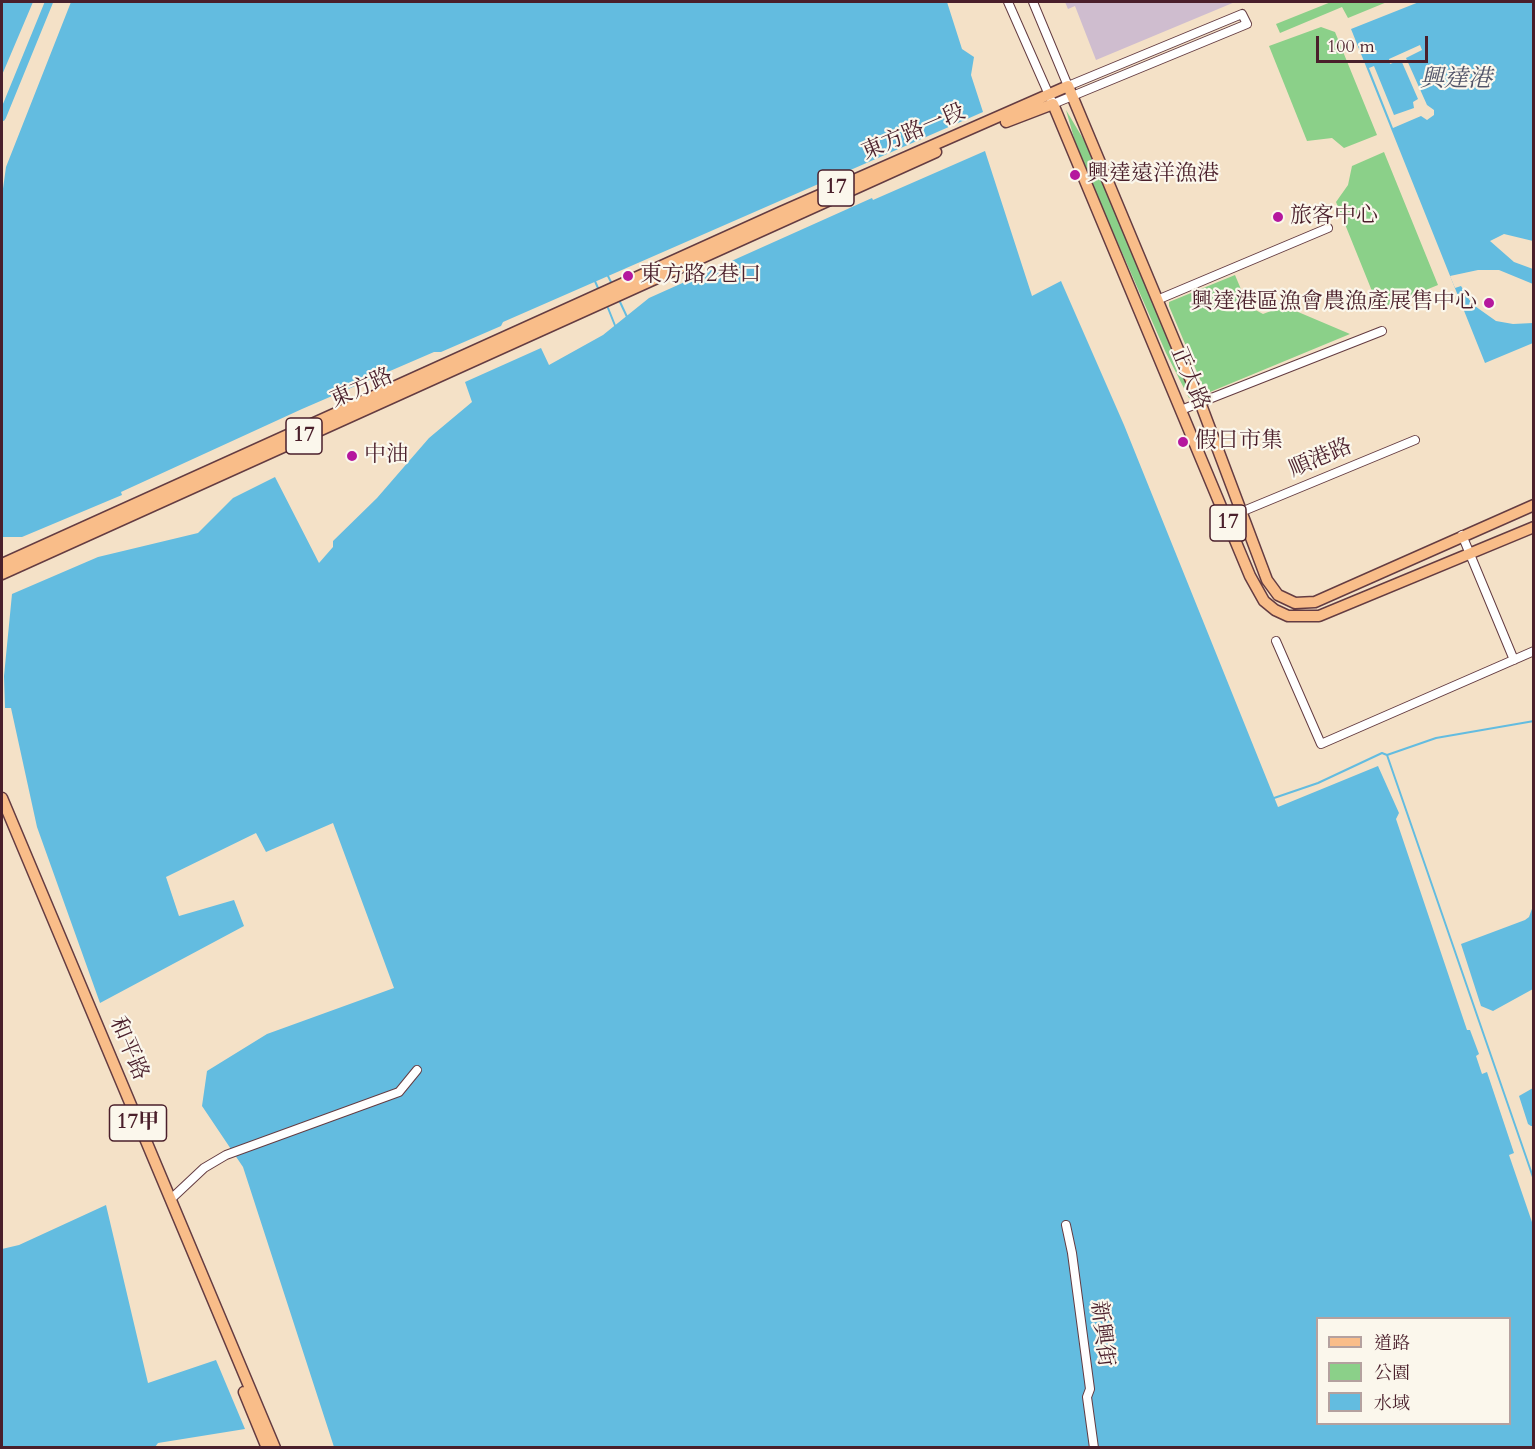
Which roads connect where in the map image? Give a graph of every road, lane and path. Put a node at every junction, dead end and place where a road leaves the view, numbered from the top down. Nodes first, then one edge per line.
1 (1008, 2) edge
2 (1033, 2) edge
3 (1070, 92) junction
4 (1052, 100) junction
5 (1328, 228) dead end
6 (606, 296) junction
7 (1157, 300) junction
8 (1382, 331) dead end
9 (1200, 402) junction
10 (1181, 410) junction
11 (1415, 440) dead end
12 (1533, 505) edge
13 (1241, 512) junction
14 (1533, 527) edge
15 (1461, 535) junction
16 (31, 551) junction
17 (1469, 554) junction
18 (2, 556) edge
19 (2, 572) edge
20 (1276, 641) dead end
21 (1533, 651) edge
22 (1514, 660) junction
23 (2, 798) edge
24 (2, 813) edge
25 (417, 1070) dead end
26 (171, 1198) junction
27 (1066, 1225) dead end
28 (267, 1448) edge
29 (275, 1448) edge
30 (1094, 1448) edge

1 - 4 street, 正大路
2 - 3 street, 正大路
3 - 3 street, 東方路一段
3 - 4 main road, 東方路一段 / 17
3 - 7 main road, 正大路 / 17
4 - 6 main road, 東方路一段 / 17
4 - 10 main road, 正大路 / 17
5 - 7 street
6 - 16 main road, 東方路 / 17
6 - 19 main road, 東方路 / 17
7 - 9 main road, 正大路 / 17
8 - 9 street
9 - 10 street
9 - 13 main road, 正大路 / 17
10 - 17 main road, 正大路 / 17
11 - 13 street, 順港路
12 - 15 main road, 正大路 / 17
13 - 15 main road, 正大路 / 17
14 - 17 main road, 正大路 / 17
15 - 17 street
16 - 18 main road
16 - 19 main road, 東方路 / 17
17 - 22 street
20 - 22 street
21 - 22 street
23 - 26 main road, 和平路 / 17甲
24 - 28 main road, 和平路 / 17甲
25 - 26 street
26 - 29 main road, 和平路 / 17甲
27 - 30 street, 新興街

